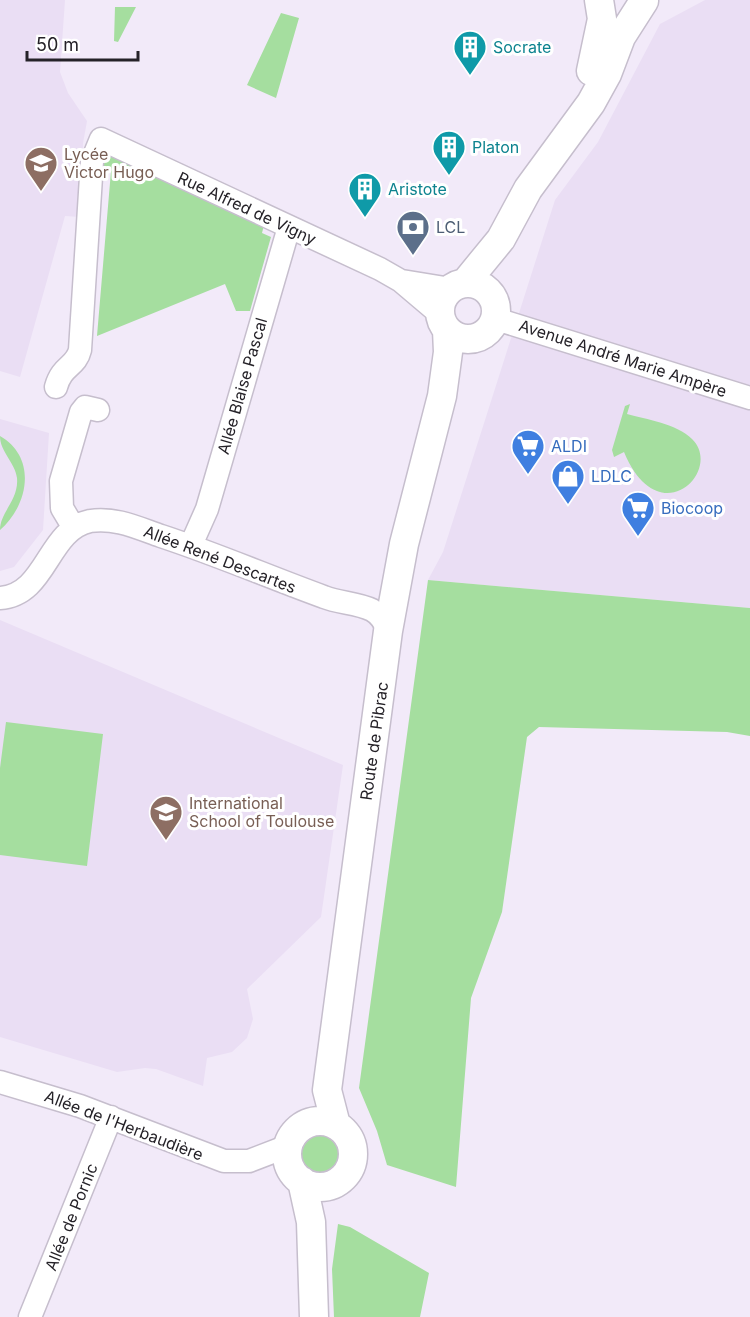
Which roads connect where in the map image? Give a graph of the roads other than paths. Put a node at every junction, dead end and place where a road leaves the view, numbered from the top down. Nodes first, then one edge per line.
1 (598, 0) edge
2 (632, 0) edge
3 (650, 0) edge
4 (644, 1) edge
5 (583, 112) junction
6 (289, 227) junction
7 (501, 238) junction
8 (494, 308) junction
9 (455, 311) junction
10 (56, 387) dead end
11 (750, 398) edge
12 (98, 410) dead end
13 (74, 528) junction
14 (191, 545) junction
15 (0, 598) edge
16 (388, 632) junction
17 (0, 1082) edge
18 (327, 1090) junction
19 (111, 1117) junction
20 (336, 1125) junction
21 (303, 1161) junction
22 (30, 1317) edge
23 (314, 1317) edge

1 - 5 main road
2 - 4 main road
3 - 4 main road
4 - 5 main road
5 - 7 main road
6 - 9 street, Rue Alfred de Vigny
6 - 10 street, Rue Alfred de Vigny
6 - 14 street, Allée Blaise Pascal
7 - 8 main road
7 - 9 main road
8 - 9 main road
8 - 9 main road
8 - 11 street, Avenue André Marie Ampère
9 - 16 main road, Route de Pibrac
12 - 13 street
13 - 14 street, Allée René Descartes
13 - 15 street
14 - 16 street, Allée René Descartes
16 - 18 main road, Route de Pibrac
17 - 19 street, Allée de l'Herbaudière
18 - 20 main road, Route de Pibrac
18 - 21 main road, Route de Pibrac
19 - 21 street, Allée de l'Herbaudière
19 - 22 street, Allée de Pornic
20 - 21 main road
20 - 21 main road, Route de Pibrac
21 - 23 main road

